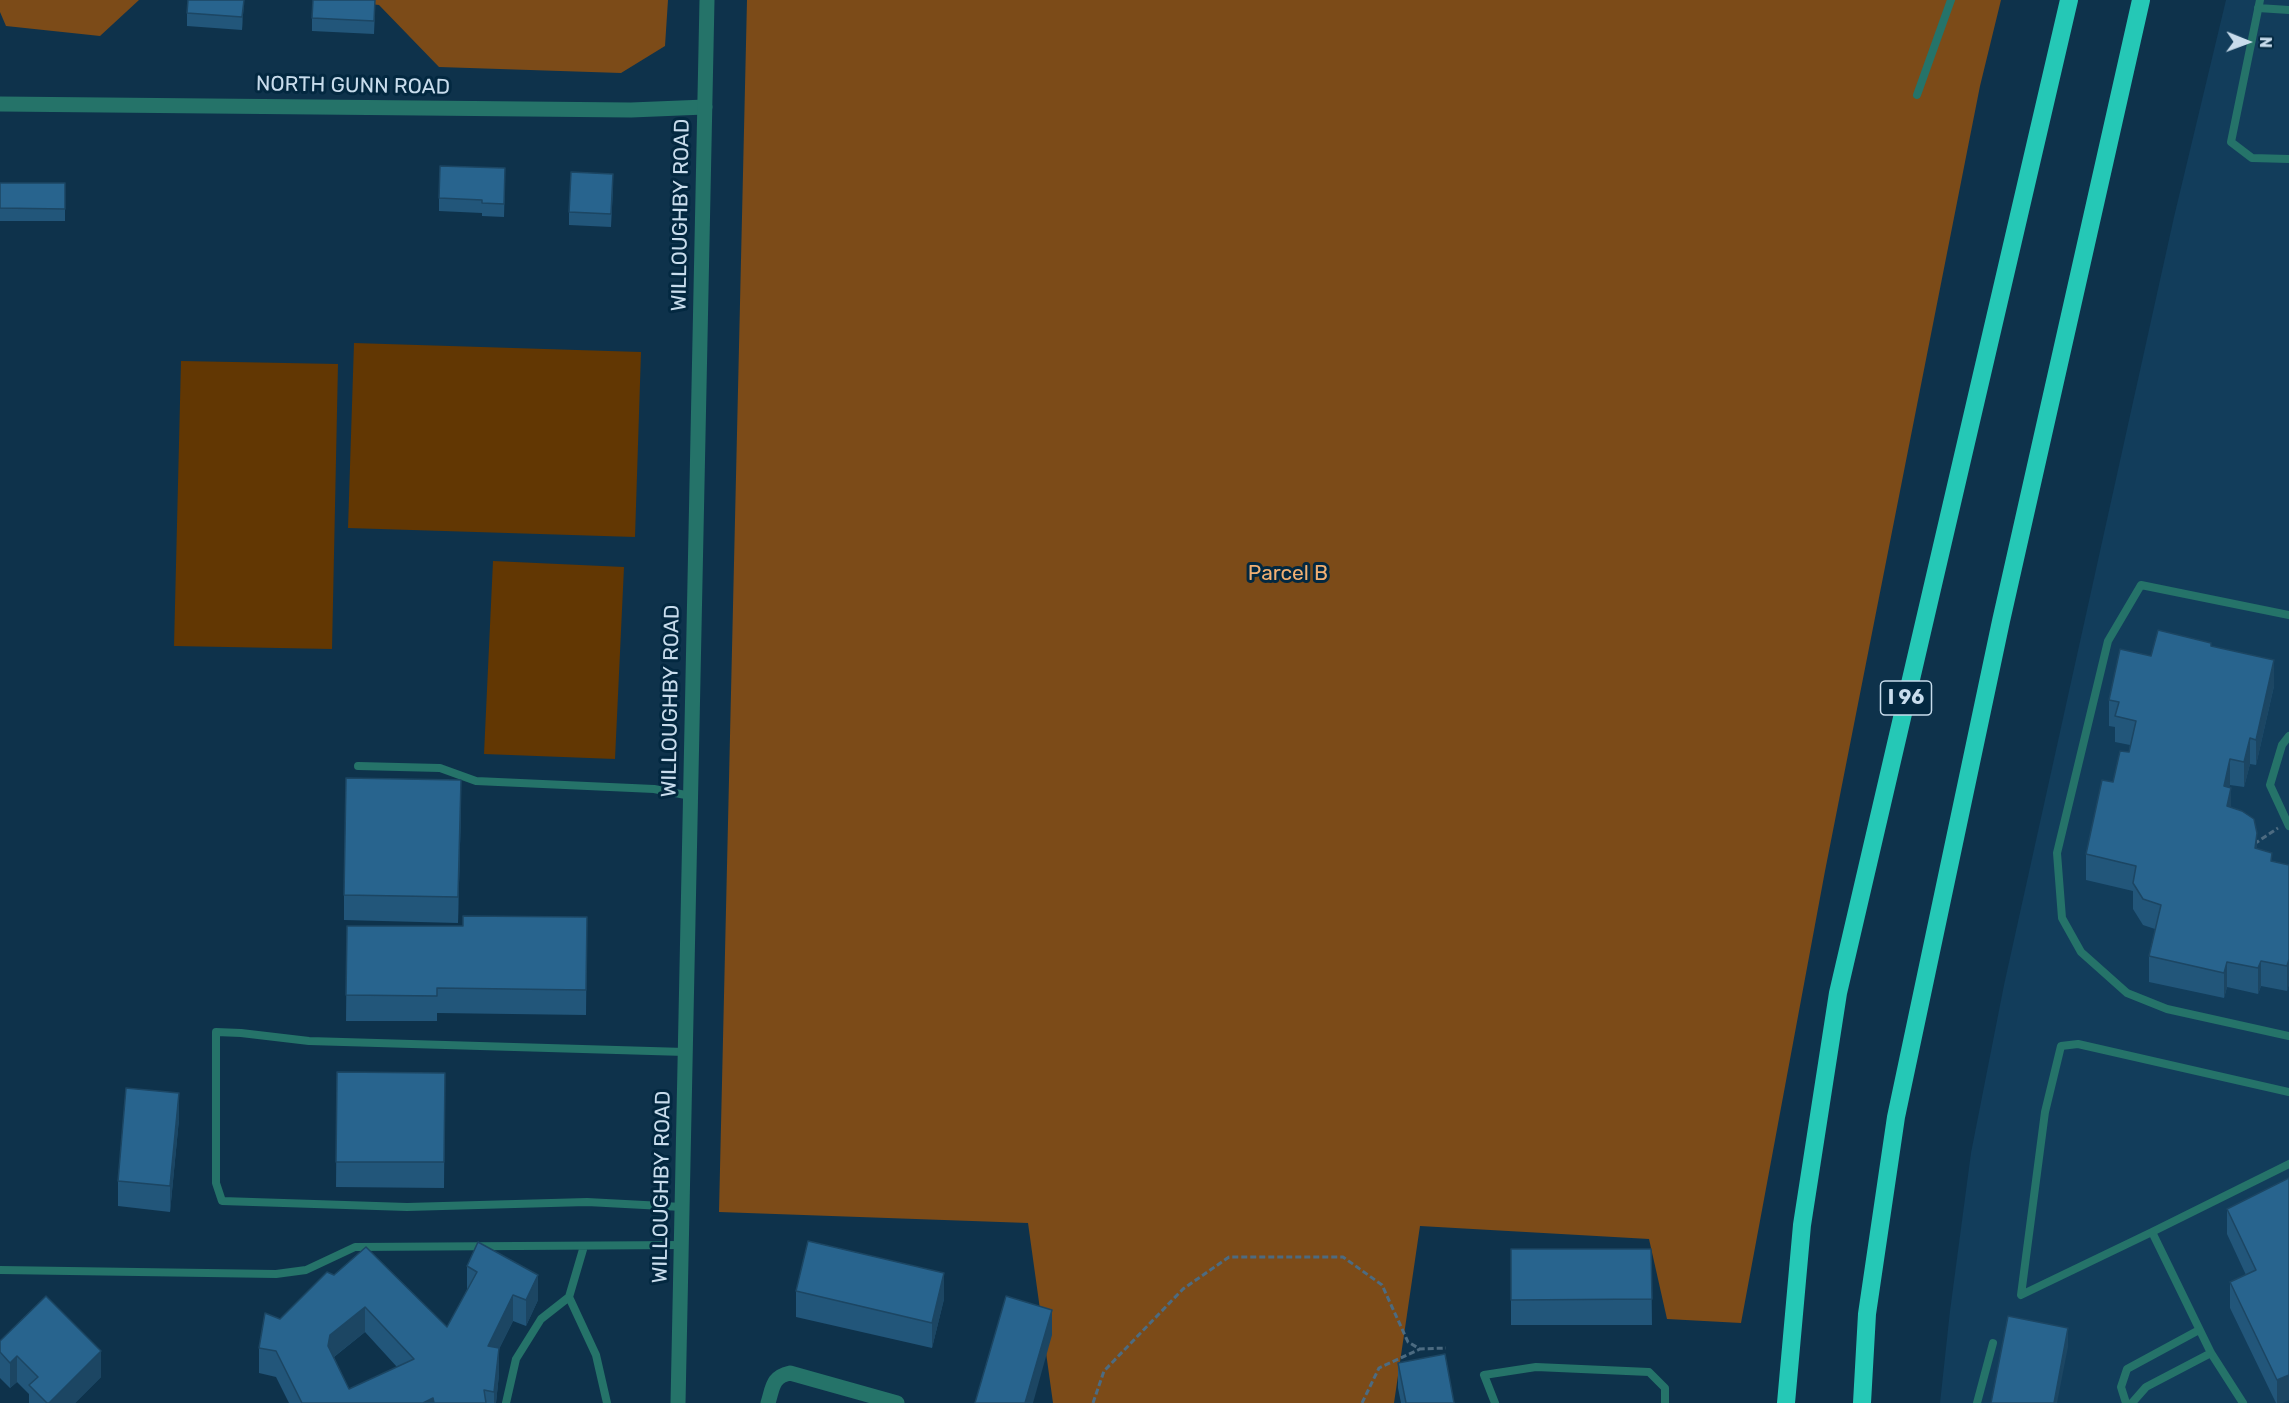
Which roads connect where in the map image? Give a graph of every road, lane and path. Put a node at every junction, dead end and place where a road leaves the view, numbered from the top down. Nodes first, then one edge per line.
1 (707, 0) edge
2 (1951, 0) edge
3 (2069, 0) edge
4 (2141, 0) edge
5 (2259, 4) edge
6 (2289, 10) edge
7 (1917, 95) dead end
8 (0, 104) edge
9 (705, 107) junction
10 (2289, 159) edge
11 (2289, 615) edge
12 (2289, 736) edge
13 (358, 766) dead end
14 (690, 796) junction
15 (2287, 823) edge
16 (2254, 844) edge
17 (2289, 1036) edge
18 (686, 1052) junction
19 (2289, 1092) edge
20 (2289, 1164) edge
21 (682, 1207) junction
22 (2152, 1232) junction
23 (681, 1245) junction
24 (584, 1246) junction
25 (0, 1269) edge
26 (569, 1297) junction
27 (2199, 1330) junction
28 (1993, 1343) dead end
29 (1446, 1348) dead end
30 (1420, 1349) junction
31 (2211, 1353) junction
32 (506, 1403) edge
33 (607, 1403) edge
34 (678, 1403) edge
35 (768, 1403) edge
36 (897, 1403) edge
37 (1093, 1403) edge
38 (1362, 1403) edge
39 (1495, 1403) edge
40 (1665, 1403) edge
41 (1786, 1403) edge
42 (1862, 1403) edge
43 (1977, 1403) edge
44 (2126, 1403) edge
45 (2132, 1403) edge
46 (2243, 1403) edge

1 - 9 street, WILLOUGHBY ROAD
2 - 7 lane
3 - 41 highway, I 96
4 - 42 highway
5 - 6 lane
5 - 10 lane
8 - 9 street, NORTH GUNN ROAD
9 - 14 street, WILLOUGHBY ROAD
11 - 17 lane
12 - 15 lane
13 - 14 lane
14 - 18 street, WILLOUGHBY ROAD
15 - 16 path
18 - 21 street, WILLOUGHBY ROAD
18 - 21 lane
19 - 22 lane
20 - 22 lane
21 - 23 street, WILLOUGHBY ROAD
22 - 27 lane
23 - 24 lane
23 - 34 street, WILLOUGHBY ROAD
24 - 25 lane
24 - 26 lane
26 - 32 lane
26 - 33 lane
27 - 31 lane
27 - 44 lane
28 - 43 lane
29 - 30 path
30 - 37 path
30 - 38 path
31 - 45 lane
31 - 46 lane
35 - 36 street
39 - 40 lane

